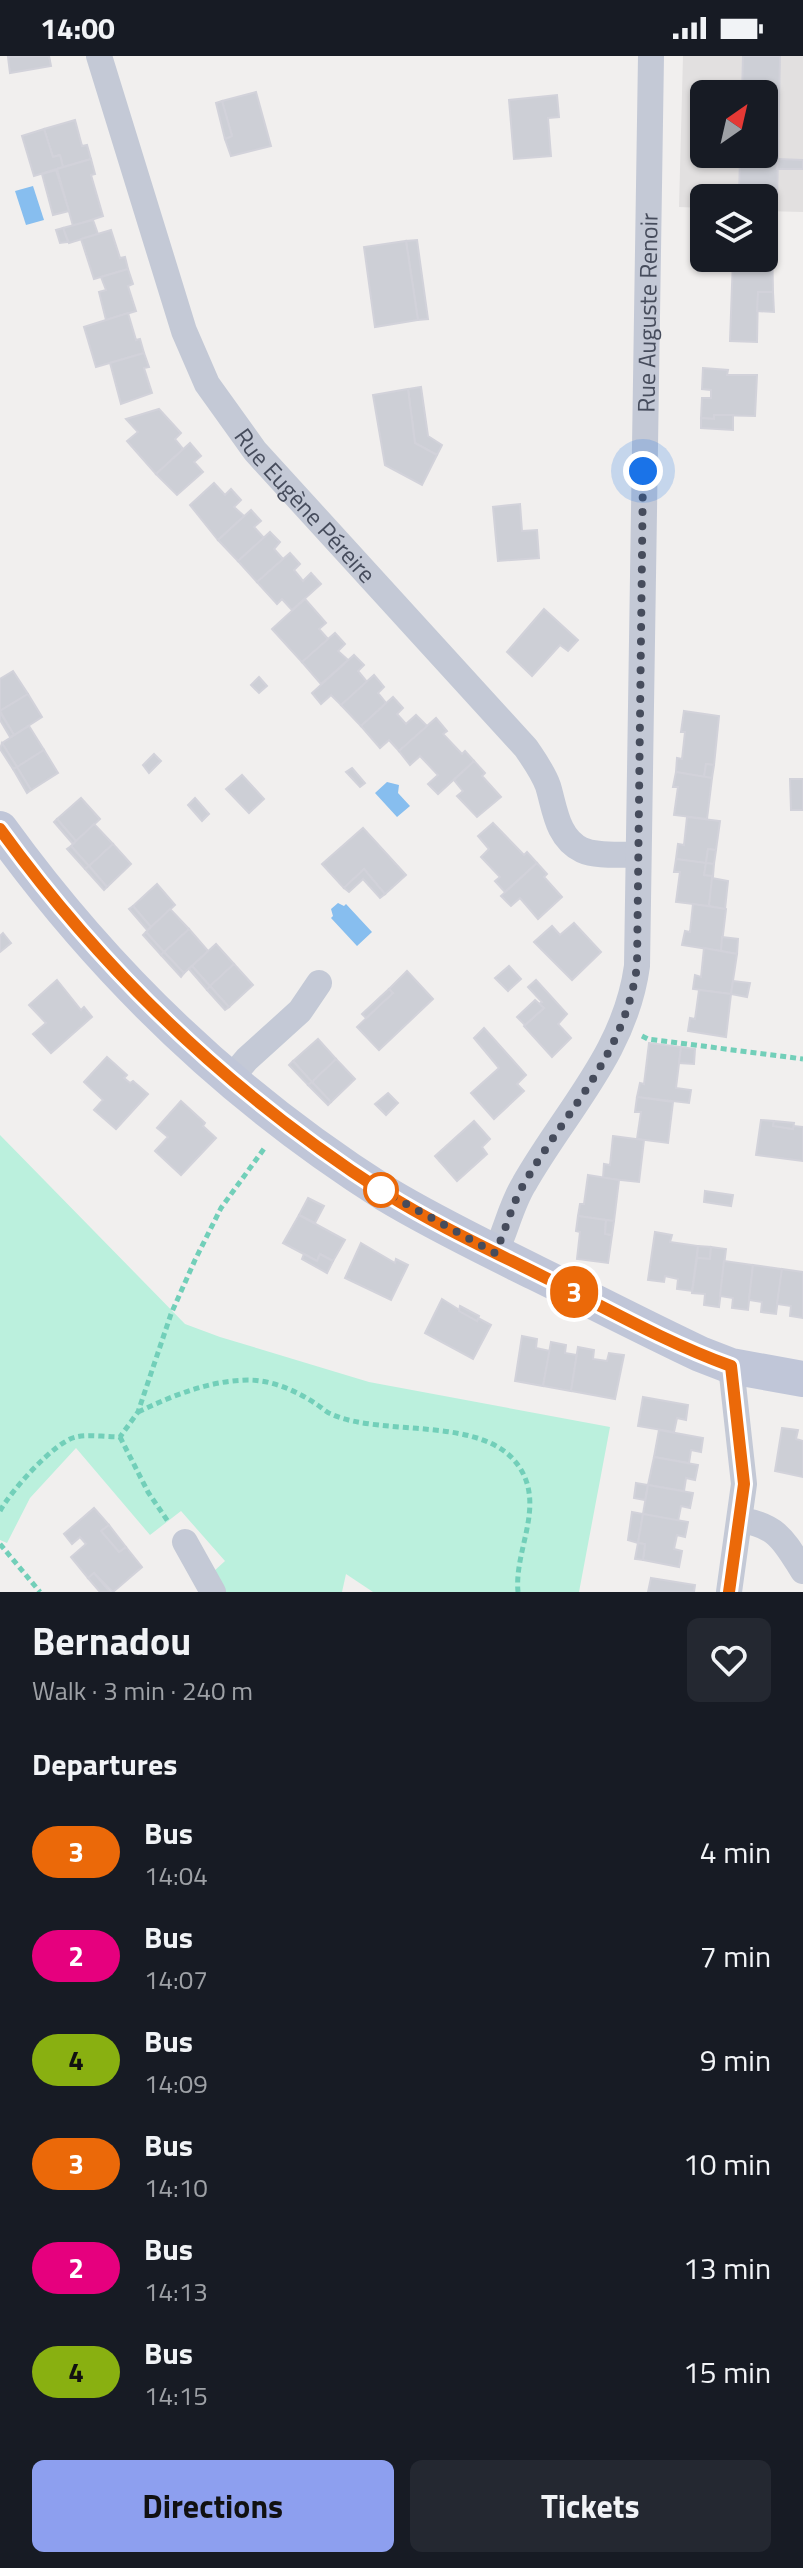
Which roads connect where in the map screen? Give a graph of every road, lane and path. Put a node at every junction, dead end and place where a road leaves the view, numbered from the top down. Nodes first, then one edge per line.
1 (99, 56) edge
2 (651, 56) edge
3 (0, 829) edge
4 (638, 855) junction
5 (319, 983) dead end
6 (623, 1027) junction
7 (803, 1059) edge
8 (230, 1079) junction
9 (283, 1123) junction
10 (495, 1253) junction
11 (731, 1366) junction
12 (803, 1379) edge
13 (138, 1412) junction
14 (120, 1437) junction
15 (0, 1511) edge
16 (741, 1520) junction
17 (185, 1542) joint
18 (0, 1544) edge
19 (803, 1571) edge
20 (40, 1592) edge
21 (213, 1592) edge
22 (518, 1592) edge
23 (729, 1592) edge

1 - 4 street, Rue Eugène Péreire
2 - 4 street, Rue Auguste Renoir
3 - 8 street
4 - 6 street, Rue Auguste Renoir
5 - 8 street
6 - 7 path
6 - 10 street, Rue Auguste Renoir
8 - 9 street
9 - 10 street
9 - 13 path
10 - 11 street
11 - 12 street
11 - 16 street
13 - 14 path
13 - 22 path
14 - 15 path
14 - 17 path
16 - 19 street
16 - 23 street
17 - 21 street
18 - 20 path

